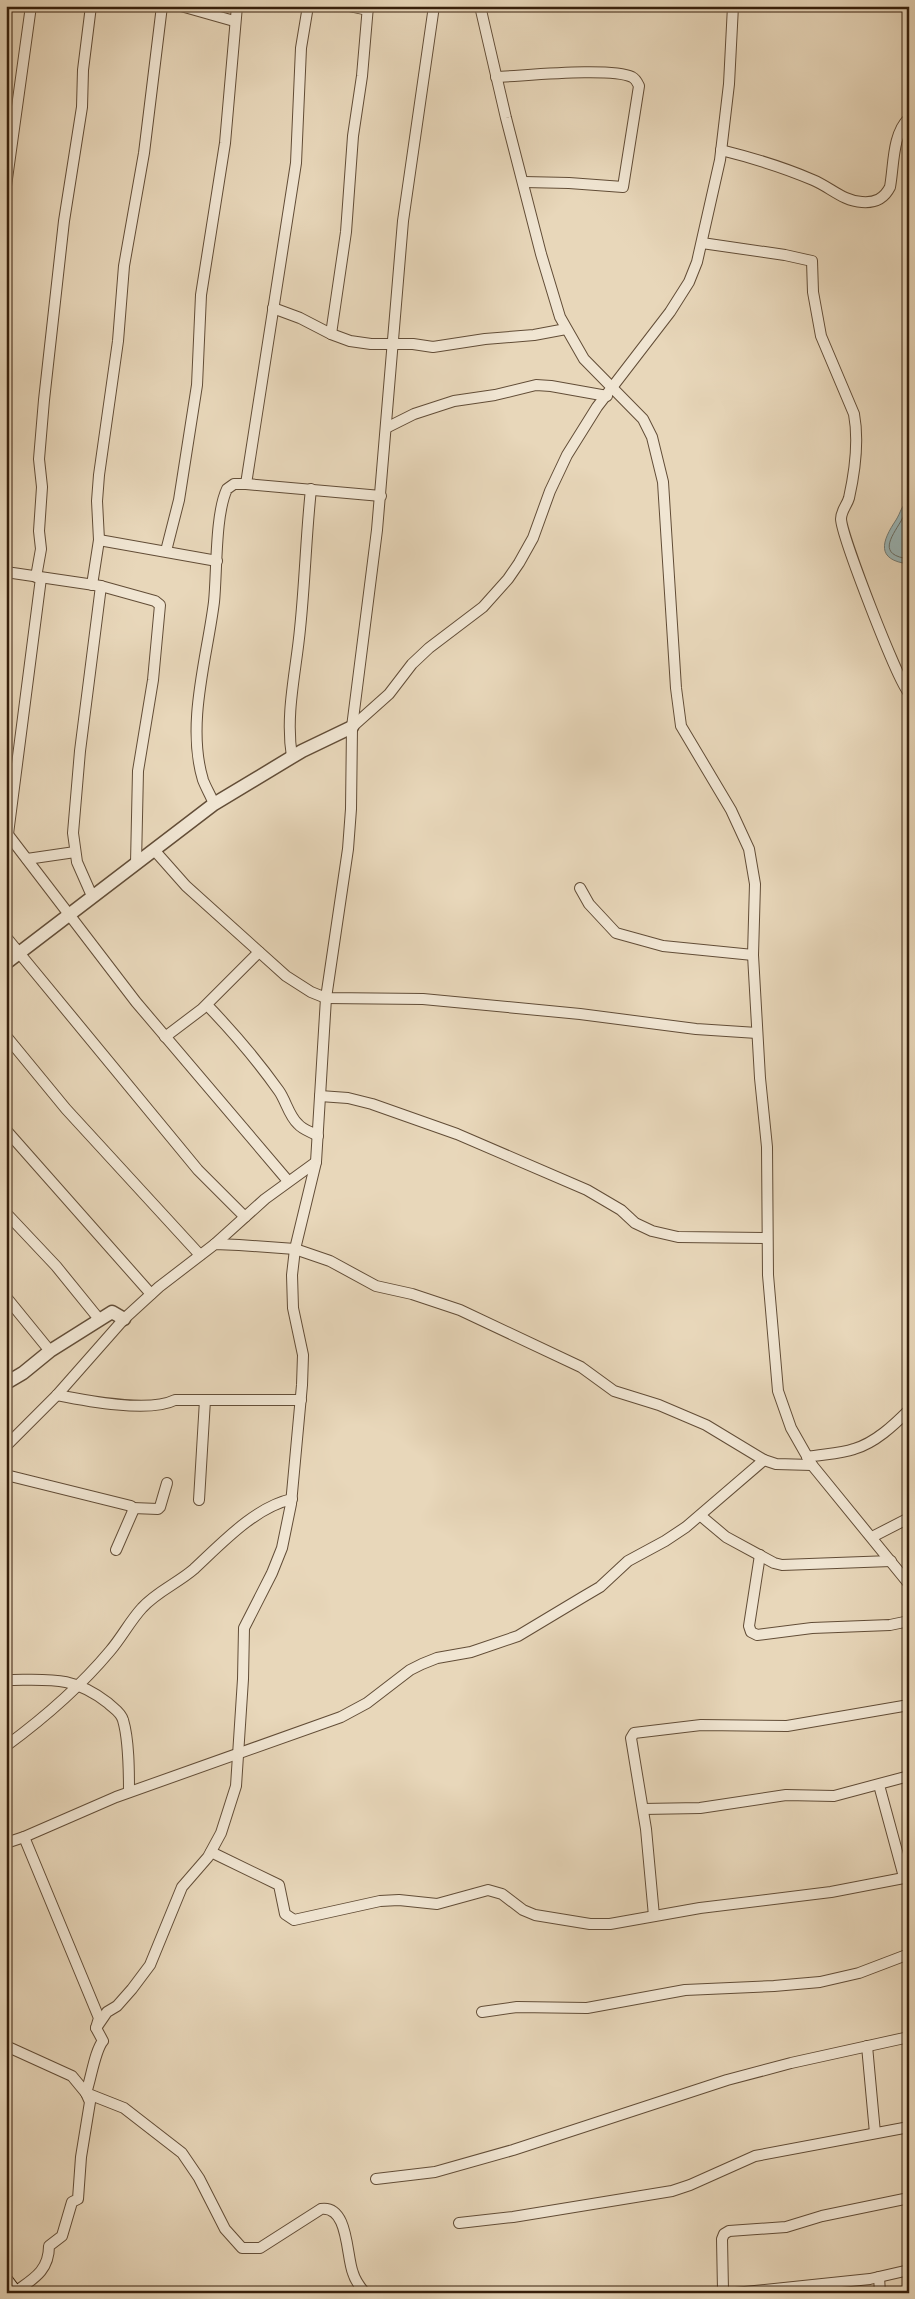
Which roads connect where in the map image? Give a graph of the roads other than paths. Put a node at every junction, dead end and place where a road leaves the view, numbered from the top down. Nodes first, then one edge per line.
1 (31, 6) edge
2 (91, 6) edge
3 (162, 6) edge
4 (181, 6) edge
5 (237, 6) edge
6 (308, 6) edge
7 (348, 6) edge
8 (434, 6) edge
9 (480, 6) edge
10 (733, 6) edge
11 (368, 8) edge
12 (234, 21) junction
13 (496, 77) junction
14 (909, 118) edge
15 (721, 150) junction
16 (524, 182) junction
17 (6, 186) edge
18 (702, 243) junction
19 (273, 308) junction
20 (566, 329) junction
21 (331, 334) junction
22 (392, 345) junction
23 (614, 387) junction
24 (607, 396) junction
25 (386, 428) junction
26 (246, 484) junction
27 (311, 489) junction
28 (380, 496) junction
29 (99, 540) junction
30 (166, 550) junction
31 (217, 561) junction
32 (6, 572) edge
33 (38, 577) junction
34 (96, 585) junction
35 (909, 693) edge
36 (352, 727) junction
37 (292, 757) junction
38 (214, 804) junction
39 (7, 833) edge
40 (155, 851) junction
41 (75, 852) junction
42 (27, 859) junction
43 (136, 863) junction
44 (580, 888) dead end
45 (92, 896) junction
46 (70, 913) junction
47 (6, 937) edge
48 (259, 952) junction
49 (19, 954) junction
50 (753, 955) junction
51 (6, 963) edge
52 (326, 998) junction
53 (207, 1005) junction
54 (757, 1033) junction
55 (6, 1036) edge
56 (165, 1037) junction
57 (320, 1096) junction
58 (6, 1130) edge
59 (318, 1136) junction
60 (316, 1162) junction
61 (288, 1181) junction
62 (6, 1213) edge
63 (245, 1216) junction
64 (766, 1238) junction
65 (215, 1244) junction
66 (295, 1249) junction
67 (200, 1255) junction
68 (152, 1294) junction
69 (6, 1297) edge
70 (99, 1319) junction
71 (124, 1319) junction
72 (50, 1351) junction
73 (6, 1383) edge
74 (57, 1395) junction
75 (204, 1400) junction
76 (301, 1400) junction
77 (909, 1410) edge
78 (6, 1446) edge
79 (764, 1460) junction
80 (810, 1461) junction
81 (6, 1476) edge
82 (167, 1483) dead end
83 (292, 1499) junction
84 (198, 1500) dead end
85 (133, 1508) junction
86 (701, 1516) junction
87 (909, 1518) edge
88 (872, 1537) junction
89 (116, 1550) dead end
90 (760, 1555) junction
91 (891, 1561) junction
92 (909, 1584) edge
93 (909, 1621) edge
94 (6, 1680) edge
95 (77, 1685) junction
96 (909, 1705) edge
97 (6, 1746) edge
98 (238, 1753) junction
99 (909, 1776) edge
100 (879, 1785) junction
101 (129, 1792) junction
102 (643, 1809) junction
103 (24, 1838) junction
104 (6, 1843) edge
105 (211, 1852) junction
106 (906, 1877) edge
107 (654, 1916) junction
108 (909, 1954) edge
109 (482, 2012) dead end
110 (96, 2028) junction
111 (909, 2037) edge
112 (6, 2046) edge
113 (867, 2046) junction
114 (86, 2093) junction
115 (909, 2127) edge
116 (875, 2133) junction
117 (376, 2179) dead end
118 (909, 2198) edge
119 (459, 2224) dead end
120 (909, 2270) edge
121 (879, 2277) junction
122 (6, 2281) edge
123 (15, 2292) edge
124 (365, 2293) edge
125 (727, 2293) edge
126 (735, 2293) edge
127 (880, 2293) edge

1 - 17 street
2 - 33 street
3 - 29 street
4 - 12 street
5 - 12 street
6 - 19 street
7 - 11 street
8 - 22 street
9 - 13 street
10 - 15 street
11 - 21 street
12 - 30 street
13 - 16 street
13 - 16 street
14 - 15 street
15 - 18 street
16 - 20 street
18 - 23 street
18 - 35 street
19 - 21 street
19 - 26 street
20 - 22 street
20 - 23 street
21 - 22 street
22 - 25 street
23 - 24 street
23 - 50 street
24 - 25 street
24 - 36 street
25 - 28 street
26 - 27 street
26 - 31 street
27 - 28 street
27 - 37 street
28 - 36 street
29 - 30 street
29 - 34 street
30 - 31 street
31 - 38 street
32 - 33 street
33 - 34 street
33 - 39 street
34 - 41 street
34 - 43 street
36 - 37 street
36 - 52 street
37 - 38 street
38 - 40 street
39 - 42 street
40 - 43 street
40 - 48 street
41 - 42 street
41 - 45 street
42 - 46 street
43 - 45 street
44 - 50 street
45 - 46 street
46 - 49 street
46 - 56 street
47 - 49 street
48 - 52 street
48 - 53 street
49 - 51 street
49 - 63 street
50 - 54 street
52 - 54 street
52 - 57 street
53 - 56 street
53 - 59 street
54 - 64 street
55 - 67 street
56 - 61 street
57 - 59 street
57 - 64 street
58 - 68 street
59 - 60 street
60 - 61 street
60 - 66 street
61 - 63 street
62 - 70 street
63 - 65 street
64 - 80 street
65 - 66 street
65 - 67 street
66 - 76 street
66 - 79 street
67 - 68 street
68 - 71 street
69 - 72 street
70 - 71 street
70 - 72 street
71 - 74 street
72 - 73 street
74 - 75 street
74 - 78 street
75 - 76 street
75 - 84 street
76 - 83 street
77 - 80 street
79 - 80 street
79 - 86 street
80 - 88 street
81 - 85 street
82 - 85 street
83 - 95 street
83 - 98 street
85 - 89 street
86 - 90 street
86 - 98 street
87 - 88 street
88 - 91 street
90 - 91 street
90 - 93 street
91 - 92 street
94 - 95 street
95 - 97 street
95 - 101 street
96 - 102 street
98 - 101 street
98 - 105 street
99 - 100 street
100 - 102 street
100 - 106 street
101 - 103 street
102 - 107 street
103 - 104 street
103 - 110 street
105 - 107 street
105 - 110 street
106 - 107 street
108 - 109 street
110 - 114 street
111 - 113 street
112 - 114 street
113 - 116 street
113 - 117 street
114 - 123 street
114 - 124 street
115 - 116 street
116 - 119 street
118 - 125 street
120 - 121 street
121 - 126 street
121 - 127 street
122 - 123 main road

